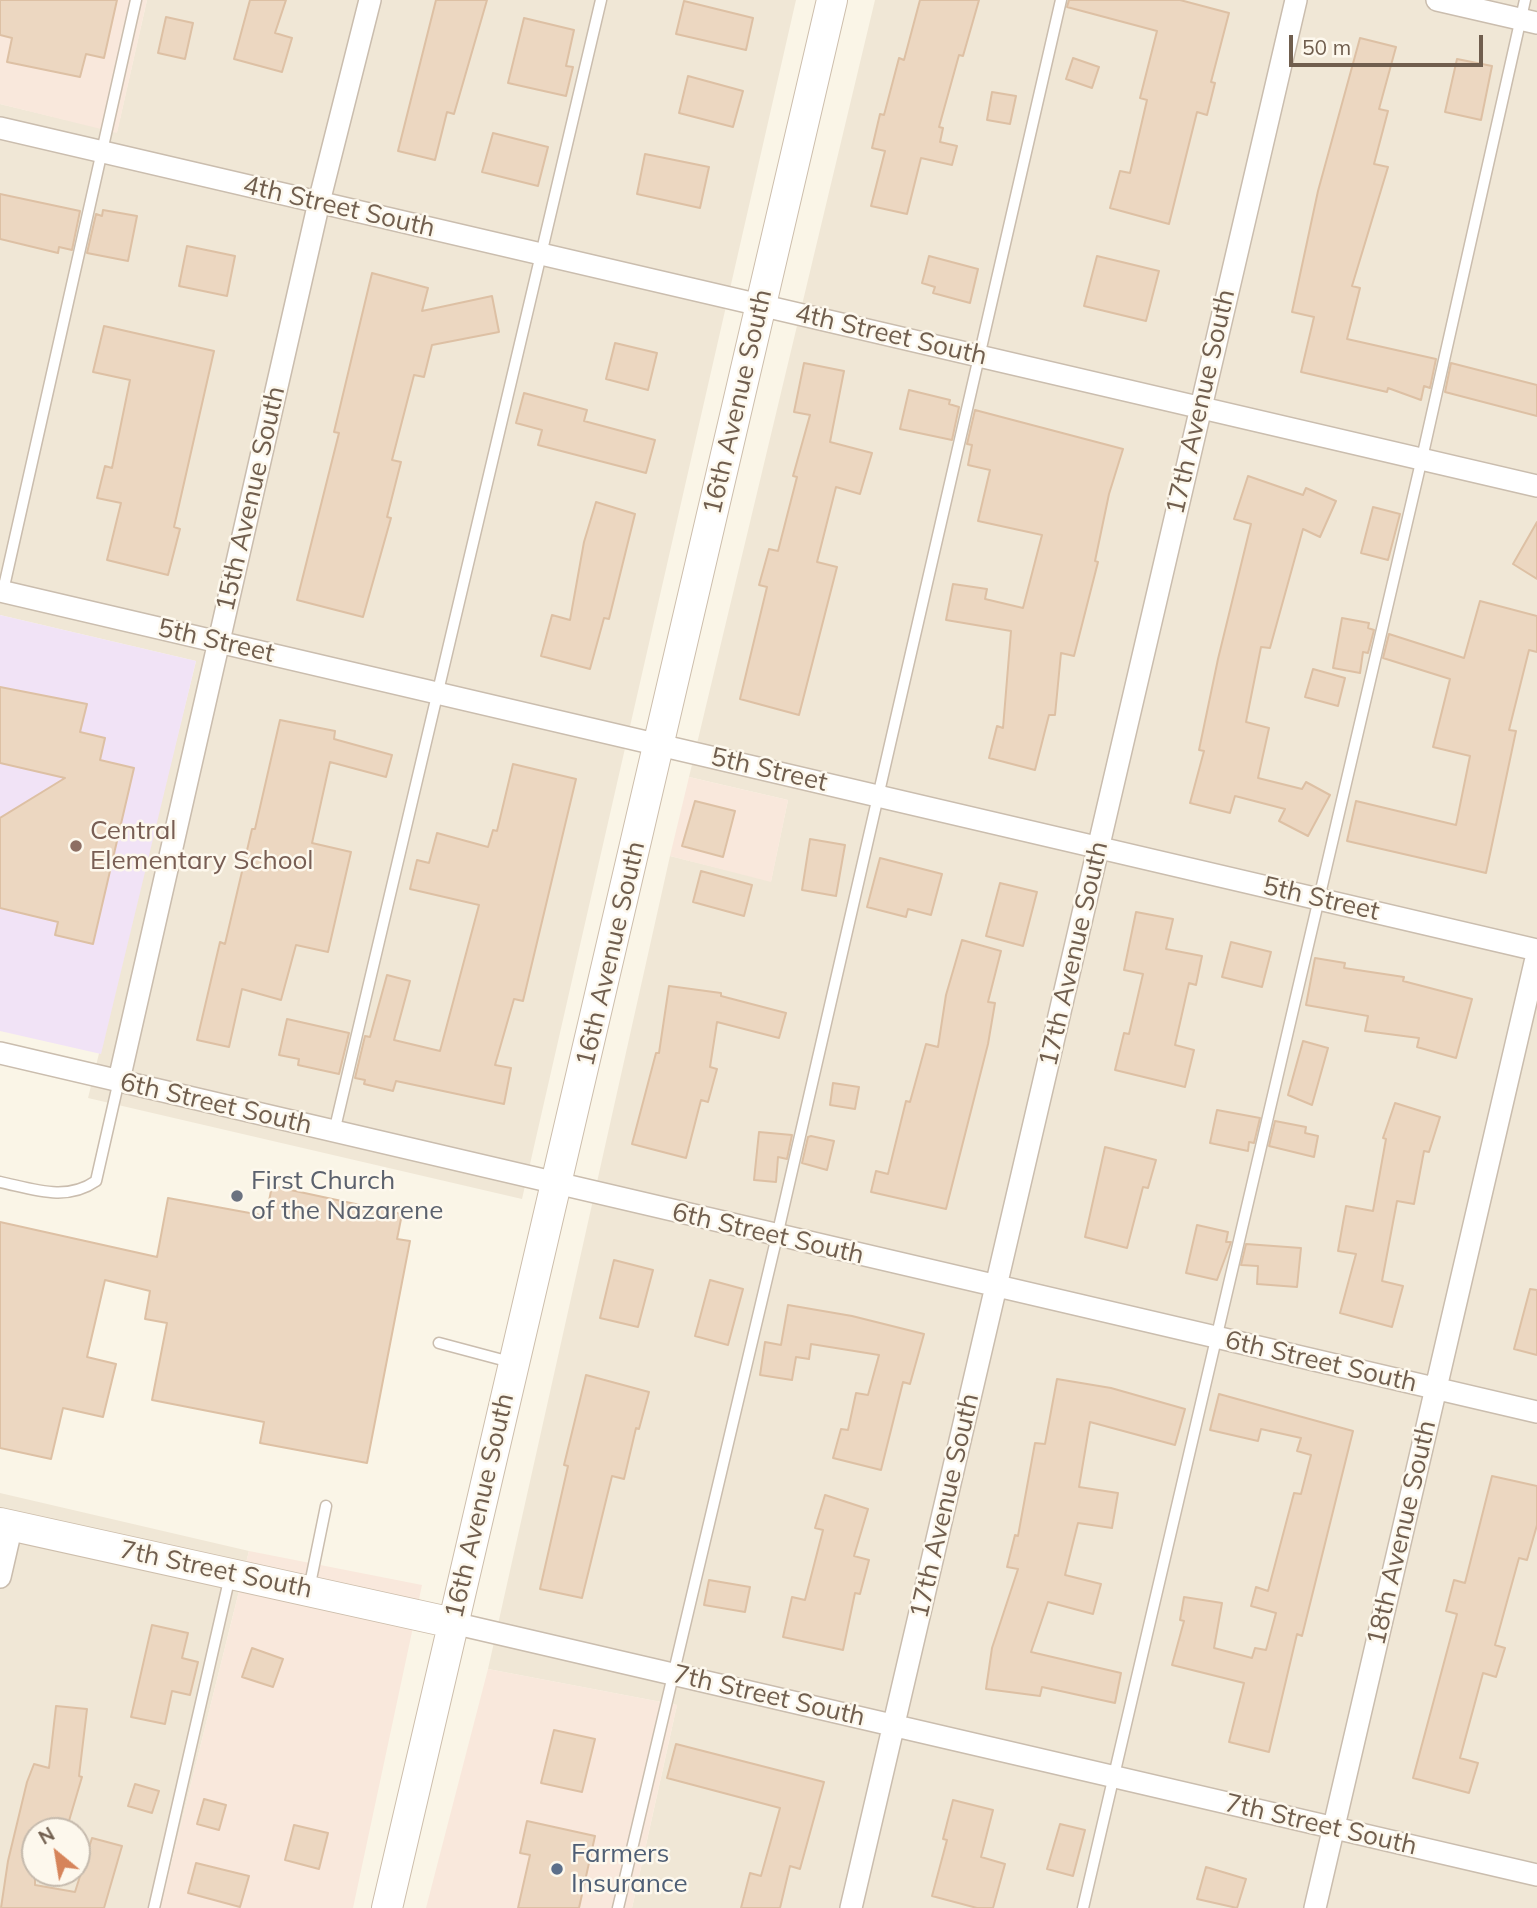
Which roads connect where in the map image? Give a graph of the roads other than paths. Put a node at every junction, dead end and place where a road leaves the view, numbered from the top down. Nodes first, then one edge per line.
1 (136, 0) edge
2 (370, 0) edge
3 (601, 0) edge
4 (832, 0) edge
5 (1061, 0) edge
6 (1296, 0) edge
7 (1437, 0) edge
8 (1527, 14) edge
9 (0, 128) edge
10 (101, 151) junction
11 (319, 202) junction
12 (542, 254) junction
13 (760, 305) junction
14 (979, 355) junction
15 (1200, 407) junction
16 (1422, 458) junction
17 (1537, 486) edge
18 (1, 591) edge
19 (219, 641) junction
20 (439, 693) junction
21 (659, 744) junction
22 (877, 795) junction
23 (1099, 847) junction
24 (1318, 898) junction
25 (1537, 952) edge
26 (0, 1053) edge
27 (119, 1080) junction
28 (334, 1132) junction
29 (0, 1182) edge
30 (558, 1184) junction
31 (776, 1236) junction
32 (997, 1287) junction
33 (1216, 1338) junction
34 (439, 1343) dead end
35 (514, 1363) junction
36 (1435, 1388) junction
37 (1537, 1412) edge
38 (326, 1506) dead end
39 (6, 1524) edge
40 (231, 1574) junction
41 (0, 1577) edge
42 (308, 1590) junction
43 (453, 1623) junction
44 (673, 1674) junction
45 (894, 1726) junction
46 (1113, 1777) junction
47 (1334, 1828) junction
48 (1537, 1875) edge
49 (154, 1908) edge
50 (387, 1908) edge
51 (618, 1908) edge
52 (851, 1908) edge
53 (1083, 1908) edge
54 (1315, 1908) edge

1 - 10 lane
2 - 11 street, 15th Avenue South
3 - 12 lane
4 - 13 street, 16th Avenue South
5 - 14 lane
6 - 15 street, 17th Avenue South
7 - 8 street
8 - 16 lane
9 - 10 street, 4th Street South
10 - 11 street, 4th Street South
10 - 18 lane
11 - 12 street, 4th Street South
11 - 19 street, 15th Avenue South
12 - 13 street, 4th Street South
12 - 20 lane
13 - 14 street, 4th Street South
13 - 21 street, 16th Avenue South
14 - 15 street, 4th Street South
14 - 22 lane
15 - 16 street, 4th Street South
15 - 23 street, 17th Avenue South
16 - 17 street, 4th Street South
16 - 24 lane
18 - 19 street, 5th Street
19 - 20 street, 5th Street
19 - 27 street, 15th Avenue South
20 - 21 street, 5th Street
20 - 28 lane
21 - 22 street, 5th Street
21 - 30 street, 16th Avenue South
22 - 23 street, 5th Street
22 - 31 lane
23 - 24 street, 5th Street
23 - 32 street, 17th Avenue South
24 - 25 street, 5th Street
24 - 33 lane
25 - 36 street, 18th Avenue South
26 - 27 street, 6th Street South
27 - 28 street, 6th Street South
27 - 29 lane
28 - 30 street, 6th Street South
30 - 31 street, 6th Street South
30 - 35 street, 16th Avenue South
31 - 32 street, 6th Street South
31 - 44 lane
32 - 33 street, 6th Street South
32 - 45 street, 17th Avenue South
33 - 36 street, 6th Street South
33 - 46 lane
34 - 35 lane
35 - 43 street, 16th Avenue South
36 - 37 street, 6th Street South
36 - 47 street, 18th Avenue South
38 - 42 lane
39 - 40 street, 7th Street South
39 - 41 street
40 - 42 street, 7th Street South
40 - 49 lane
42 - 43 street, 7th Street South
43 - 44 street, 7th Street South
43 - 50 street, 16th Avenue South
44 - 45 street, 7th Street South
44 - 51 lane
45 - 46 street, 7th Street South
45 - 52 street, 17th Avenue South
46 - 47 street, 7th Street South
46 - 53 lane
47 - 48 street, 7th Street South
47 - 54 street, 18th Avenue South

